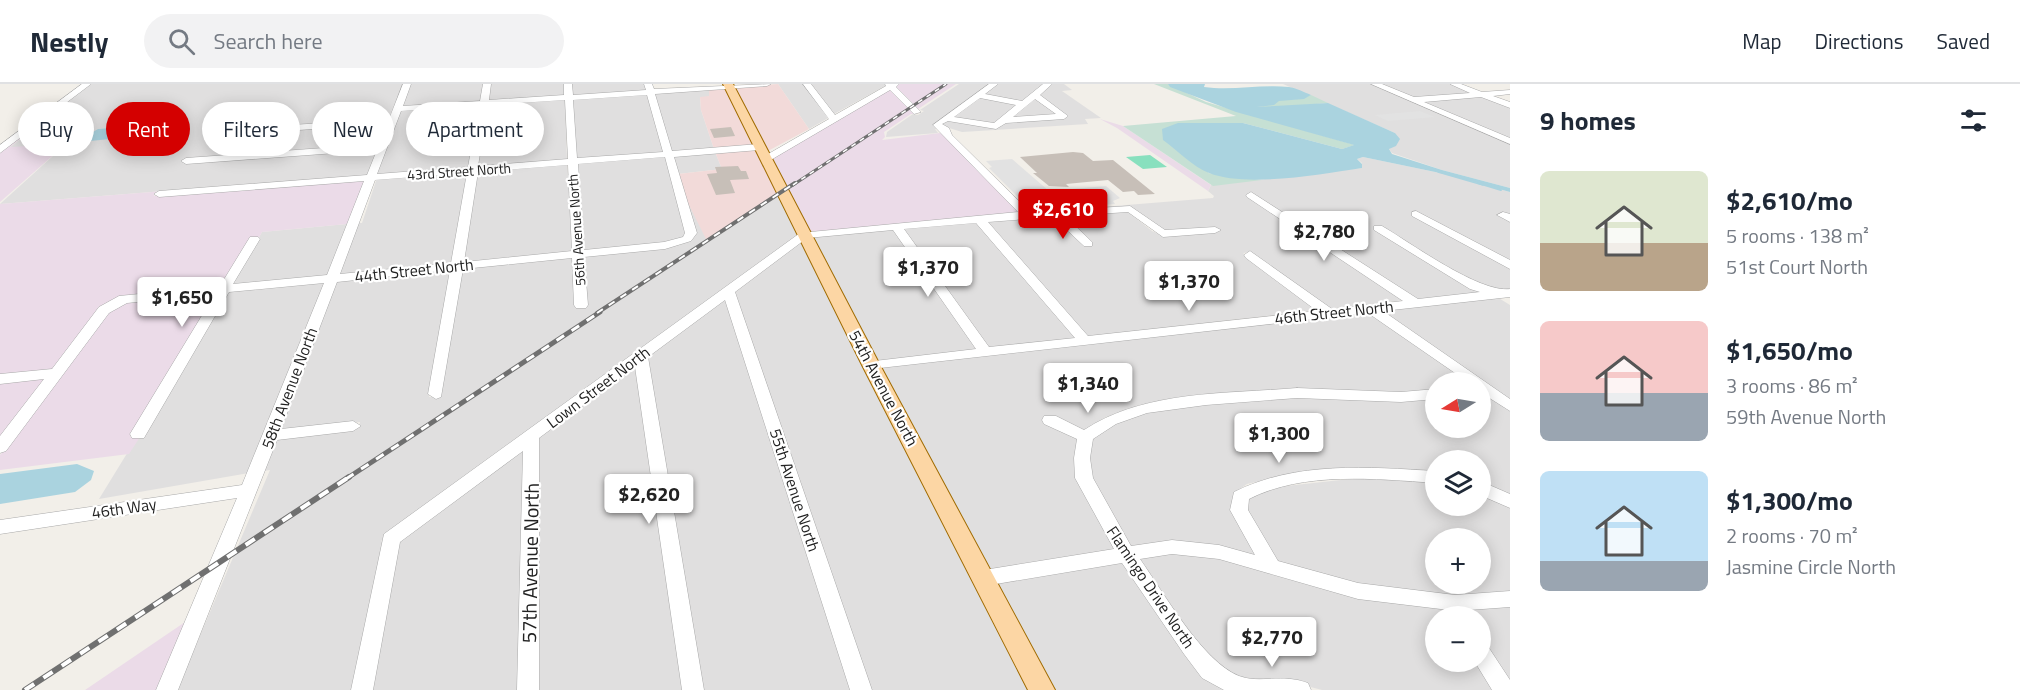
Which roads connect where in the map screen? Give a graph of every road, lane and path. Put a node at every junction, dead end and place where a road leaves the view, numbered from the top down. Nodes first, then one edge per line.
1 (87, 84) edge
2 (407, 84) edge
3 (487, 84) edge
4 (568, 84) edge
5 (767, 84) edge
6 (807, 84) edge
7 (994, 84) edge
8 (1048, 84) edge
9 (1375, 84) edge
10 (1454, 84) edge
11 (729, 85) edge
12 (892, 85) edge
13 (649, 88) edge
14 (1510, 92) edge
15 (1482, 94) junction
16 (1035, 95) junction
17 (978, 96) junction
18 (568, 97) junction
19 (1412, 100) junction
20 (484, 102) edge
21 (498, 102) edge
22 (1023, 104) junction
23 (1510, 105) edge
24 (917, 112) dead end
25 (406, 114) edge
26 (395, 115) junction
27 (947, 118) junction
28 (834, 119) junction
29 (1004, 120) junction
30 (300, 124) edge
31 (1510, 141) edge
32 (759, 147) junction
33 (0, 150) edge
34 (312, 152) edge
35 (668, 154) junction
36 (379, 156) edge
37 (475, 156) edge
38 (766, 159) junction
39 (186, 161) dead end
40 (571, 162) junction
41 (472, 170) junction
42 (370, 178) junction
43 (159, 194) dead end
44 (1251, 195) dead end
45 (1416, 214) dead end
46 (1027, 215) junction
47 (1057, 215) junction
48 (979, 219) junction
49 (896, 227) junction
50 (1378, 228) dead end
51 (1215, 230) dead end
52 (804, 234) junction
53 (254, 239) dead end
54 (1088, 244) dead end
55 (579, 254) junction
56 (1250, 255) dead end
57 (1510, 265) edge
58 (456, 266) junction
59 (331, 278) junction
60 (225, 288) junction
61 (729, 290) junction
62 (1506, 296) edge
63 (1414, 303) junction
64 (581, 304) dead end
65 (1369, 308) junction
66 (1327, 312) junction
67 (1084, 340) junction
68 (985, 352) junction
69 (640, 355) junction
70 (871, 366) junction
71 (1460, 372) edge
72 (55, 373) junction
73 (0, 379) edge
74 (1491, 393) edge
75 (436, 394) dead end
76 (1425, 395) edge
77 (1510, 406) edge
78 (1050, 420) dead end
79 (353, 426) dead end
80 (138, 434) dead end
81 (271, 435) junction
82 (531, 437) junction
83 (1085, 437) junction
84 (0, 447) edge
85 (1425, 476) edge
86 (249, 490) junction
87 (1491, 492) edge
88 (1510, 502) edge
89 (0, 527) edge
90 (1126, 554) junction
91 (1271, 566) junction
92 (984, 578) junction
93 (1510, 599) edge
94 (1437, 606) edge
95 (1477, 606) edge
96 (1491, 671) edge
97 (167, 690) edge
98 (362, 690) edge
99 (528, 690) edge
100 (693, 690) edge
101 (861, 690) edge
102 (1042, 690) edge
103 (1300, 690) edge
104 (1505, 690) edge

1 - 33 street
2 - 26 street, 58th Avenue North
3 - 20 street
4 - 18 street, 56th Avenue North
5 - 11 street
6 - 28 street
7 - 17 street
8 - 16 street
9 - 19 street
10 - 15 street
11 - 13 street
11 - 32 main road, 54th Avenue North
12 - 24 street
12 - 28 street
13 - 18 street
13 - 35 street
14 - 15 street
15 - 19 street
15 - 23 street
16 - 22 street
16 - 29 street
17 - 22 street
17 - 27 street
18 - 21 street
18 - 40 street, 56th Avenue North
19 - 31 street
22 - 29 street
25 - 26 street
26 - 30 street
27 - 29 street
27 - 46 street
28 - 38 street
32 - 35 street, 43rd Street North
32 - 38 main road, 54th Avenue North
34 - 39 street
35 - 40 street, 43rd Street North
35 - 55 street, 44th Street North
36 - 42 street, 58th Avenue North
37 - 41 street
38 - 52 main road, 54th Avenue North
40 - 41 street, 43rd Street North
40 - 55 street, 56th Avenue North
41 - 42 street, 43rd Street North
41 - 58 street
42 - 43 street, 43rd Street North
42 - 59 street, 58th Avenue North
44 - 63 street
45 - 57 street
46 - 47 street
46 - 48 street
47 - 51 street
47 - 54 street
48 - 49 street
48 - 67 street
49 - 52 street
49 - 68 street
50 - 62 street
52 - 61 street, Lown Street North
52 - 70 main road, 54th Avenue North
53 - 60 street
55 - 58 street, 44th Street North
55 - 64 street, 56th Avenue North
56 - 66 street
58 - 59 street, 44th Street North
58 - 75 street
59 - 60 street, 44th Street North
59 - 81 street, 58th Avenue North
60 - 72 street, 44th Street North
60 - 80 street
61 - 69 street, Lown Street North
61 - 101 street, 55th Avenue North
62 - 63 street, 46th Street North
63 - 65 street, 46th Street North
65 - 66 street, 46th Street North
65 - 71 street
66 - 67 street, 46th Street North
67 - 68 street, 46th Street North
68 - 70 street, 46th Street North
69 - 82 street, Lown Street North
69 - 100 street
70 - 92 main road, 54th Avenue North
72 - 73 street
72 - 84 street, 44th Street North
74 - 77 street
76 - 83 street
78 - 83 street
79 - 81 street
81 - 86 street, 58th Avenue North
82 - 98 street, Lown Street North
82 - 99 street, 57th Avenue North
83 - 90 street, Flamingo Drive North
85 - 91 street
86 - 89 street, 46th Way
86 - 97 street, 58th Avenue North
87 - 88 street
90 - 91 street
90 - 92 street
90 - 103 street, Flamingo Drive North
91 - 94 street
92 - 102 main road, 54th Avenue North
93 - 95 street
96 - 104 street

